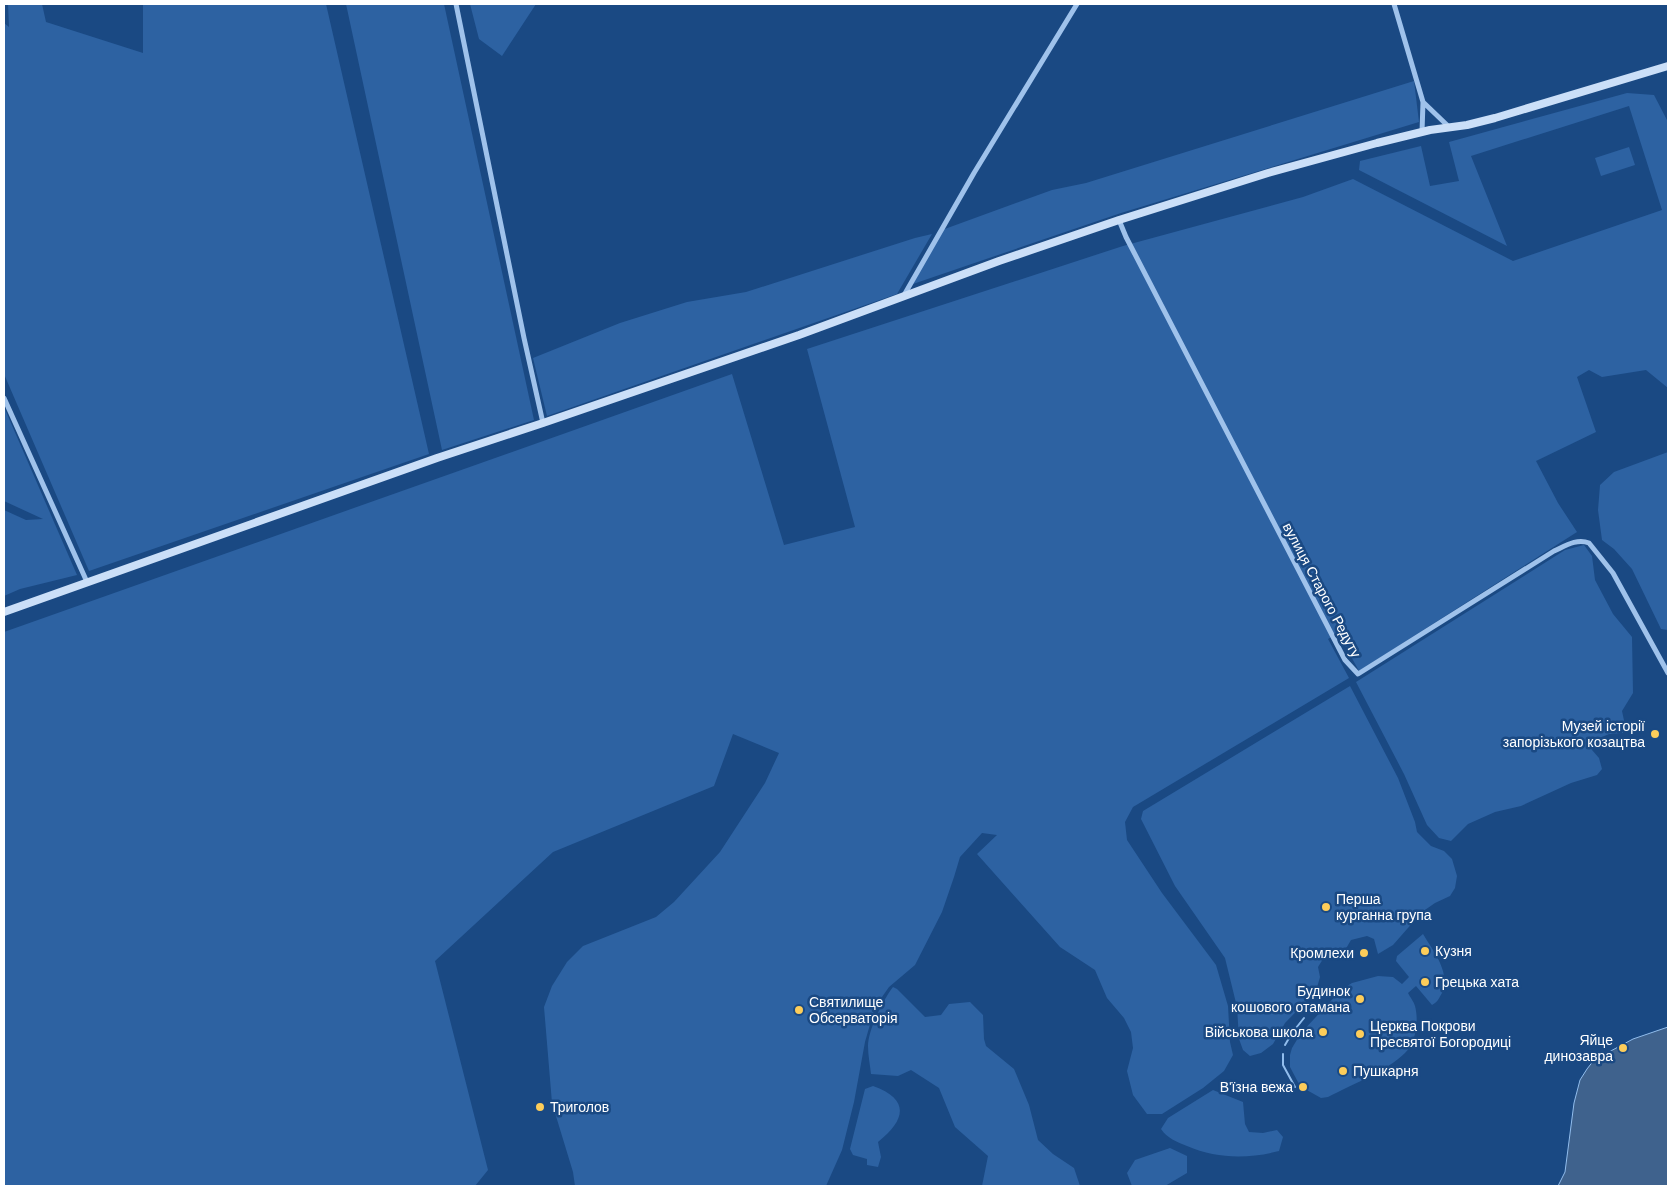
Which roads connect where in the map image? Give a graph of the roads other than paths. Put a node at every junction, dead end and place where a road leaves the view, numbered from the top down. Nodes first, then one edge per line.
1 (456, 4) edge
2 (1077, 4) edge
3 (1394, 4) edge
4 (1668, 66) edge
5 (1423, 102) junction
6 (1449, 127) junction
7 (1422, 132) junction
8 (1119, 220) junction
9 (903, 297) junction
10 (4, 398) edge
11 (543, 423) junction
12 (87, 582) junction
13 (4, 612) edge
14 (1668, 672) edge

1 - 11 street
2 - 9 street
3 - 5 street
4 - 6 main road
5 - 6 street
5 - 7 street
6 - 7 main road
7 - 8 main road
8 - 9 main road
8 - 14 street, вулиця Старого Редуту
9 - 11 main road
10 - 12 street
11 - 12 main road
12 - 13 main road

